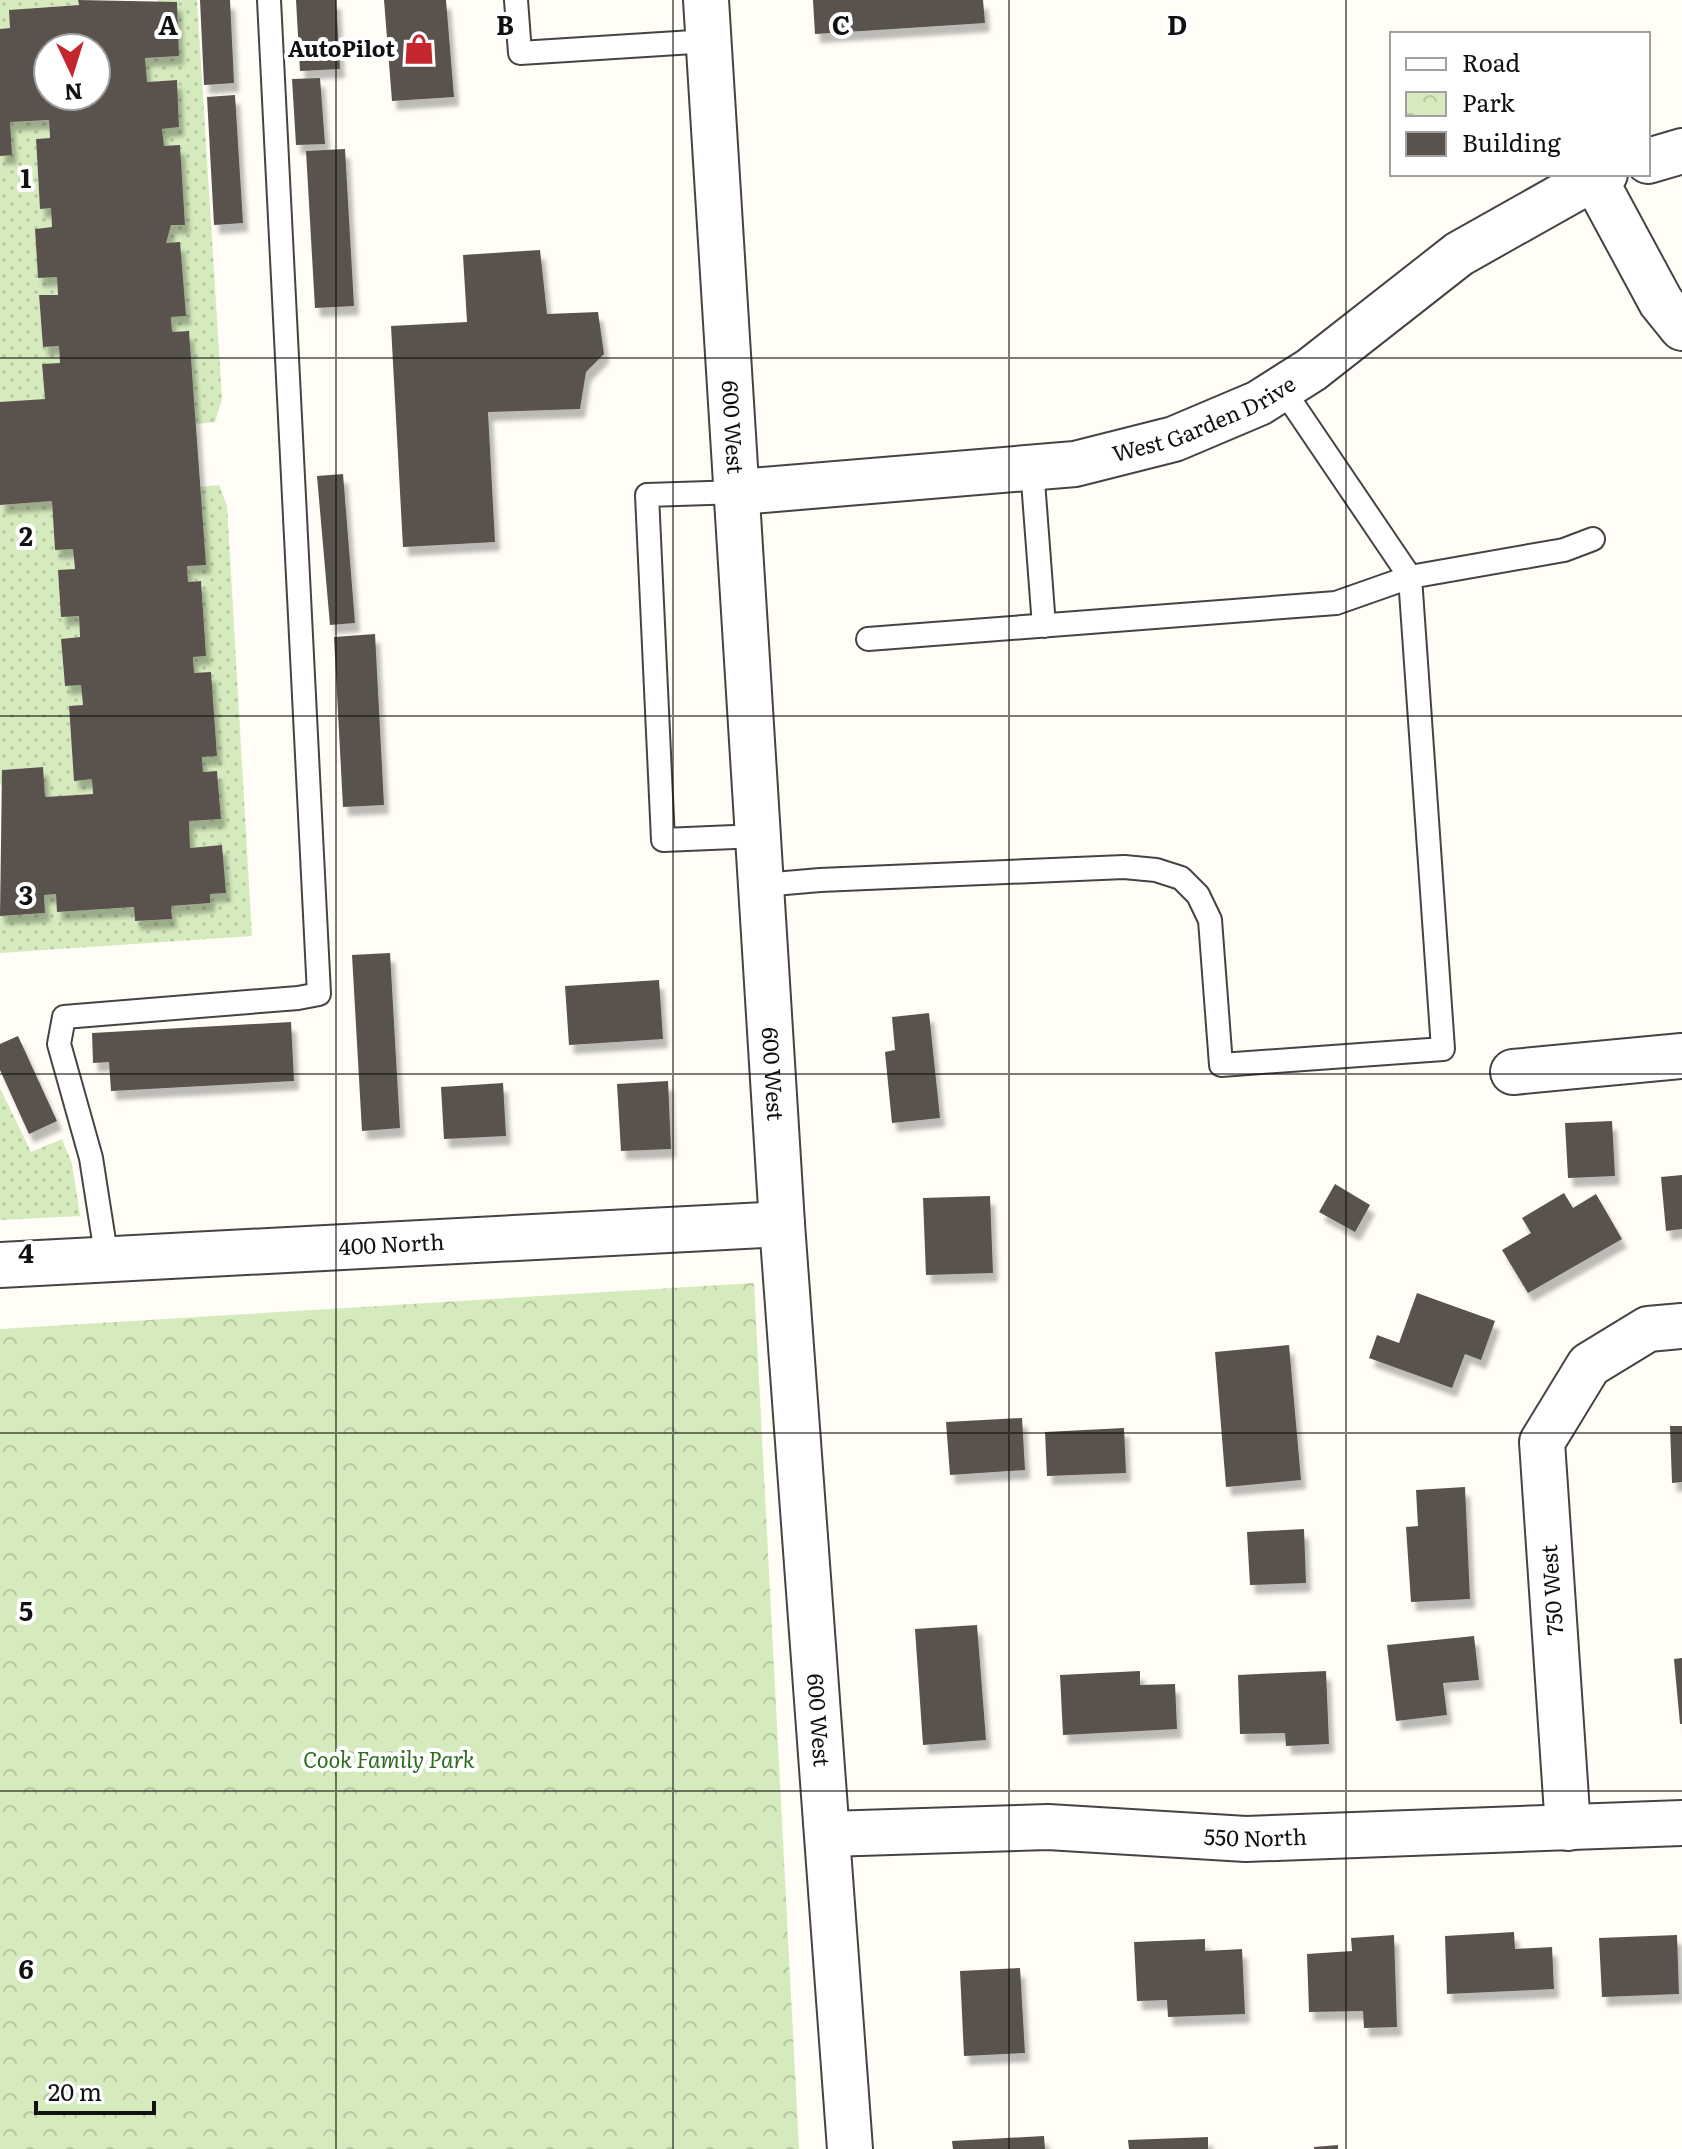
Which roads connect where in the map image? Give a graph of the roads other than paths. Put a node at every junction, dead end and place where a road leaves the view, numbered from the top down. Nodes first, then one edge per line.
1 (269, 0) edge
2 (516, 0) edge
3 (708, 20) edge
4 (1682, 151) edge
5 (1650, 160) edge
6 (1600, 176) edge
7 (1682, 328) edge
8 (1282, 388) junction
9 (1032, 468) junction
10 (739, 492) junction
11 (1593, 539) dead end
12 (1410, 577) junction
13 (1044, 626) junction
14 (868, 639) dead end
15 (758, 836) junction
16 (762, 885) junction
17 (1682, 1056) edge
18 (1513, 1072) dead end
19 (782, 1224) junction
20 (107, 1260) junction
21 (0, 1265) edge
22 (1682, 1326) edge
23 (1682, 1823) edge
24 (1568, 1828) junction
25 (828, 1834) junction
26 (850, 2149) edge

1 - 20 lane
2 - 3 lane
3 - 10 street, 600 West
4 - 5 street
6 - 7 street
6 - 8 street, West Garden Drive
8 - 9 street, West Garden Drive
8 - 12 lane
9 - 10 street, West Garden Drive
9 - 13 lane
10 - 15 street, 600 West
10 - 15 lane
11 - 12 lane
12 - 13 lane
12 - 16 lane
13 - 14 lane
15 - 16 street, 600 West
16 - 19 street, 600 West
17 - 18 street
19 - 20 street, 400 North
19 - 25 street, 600 West
20 - 21 street, 400 North
22 - 24 street, 750 West
23 - 24 street, 550 North
24 - 25 street, 550 North
25 - 26 street, 600 West

